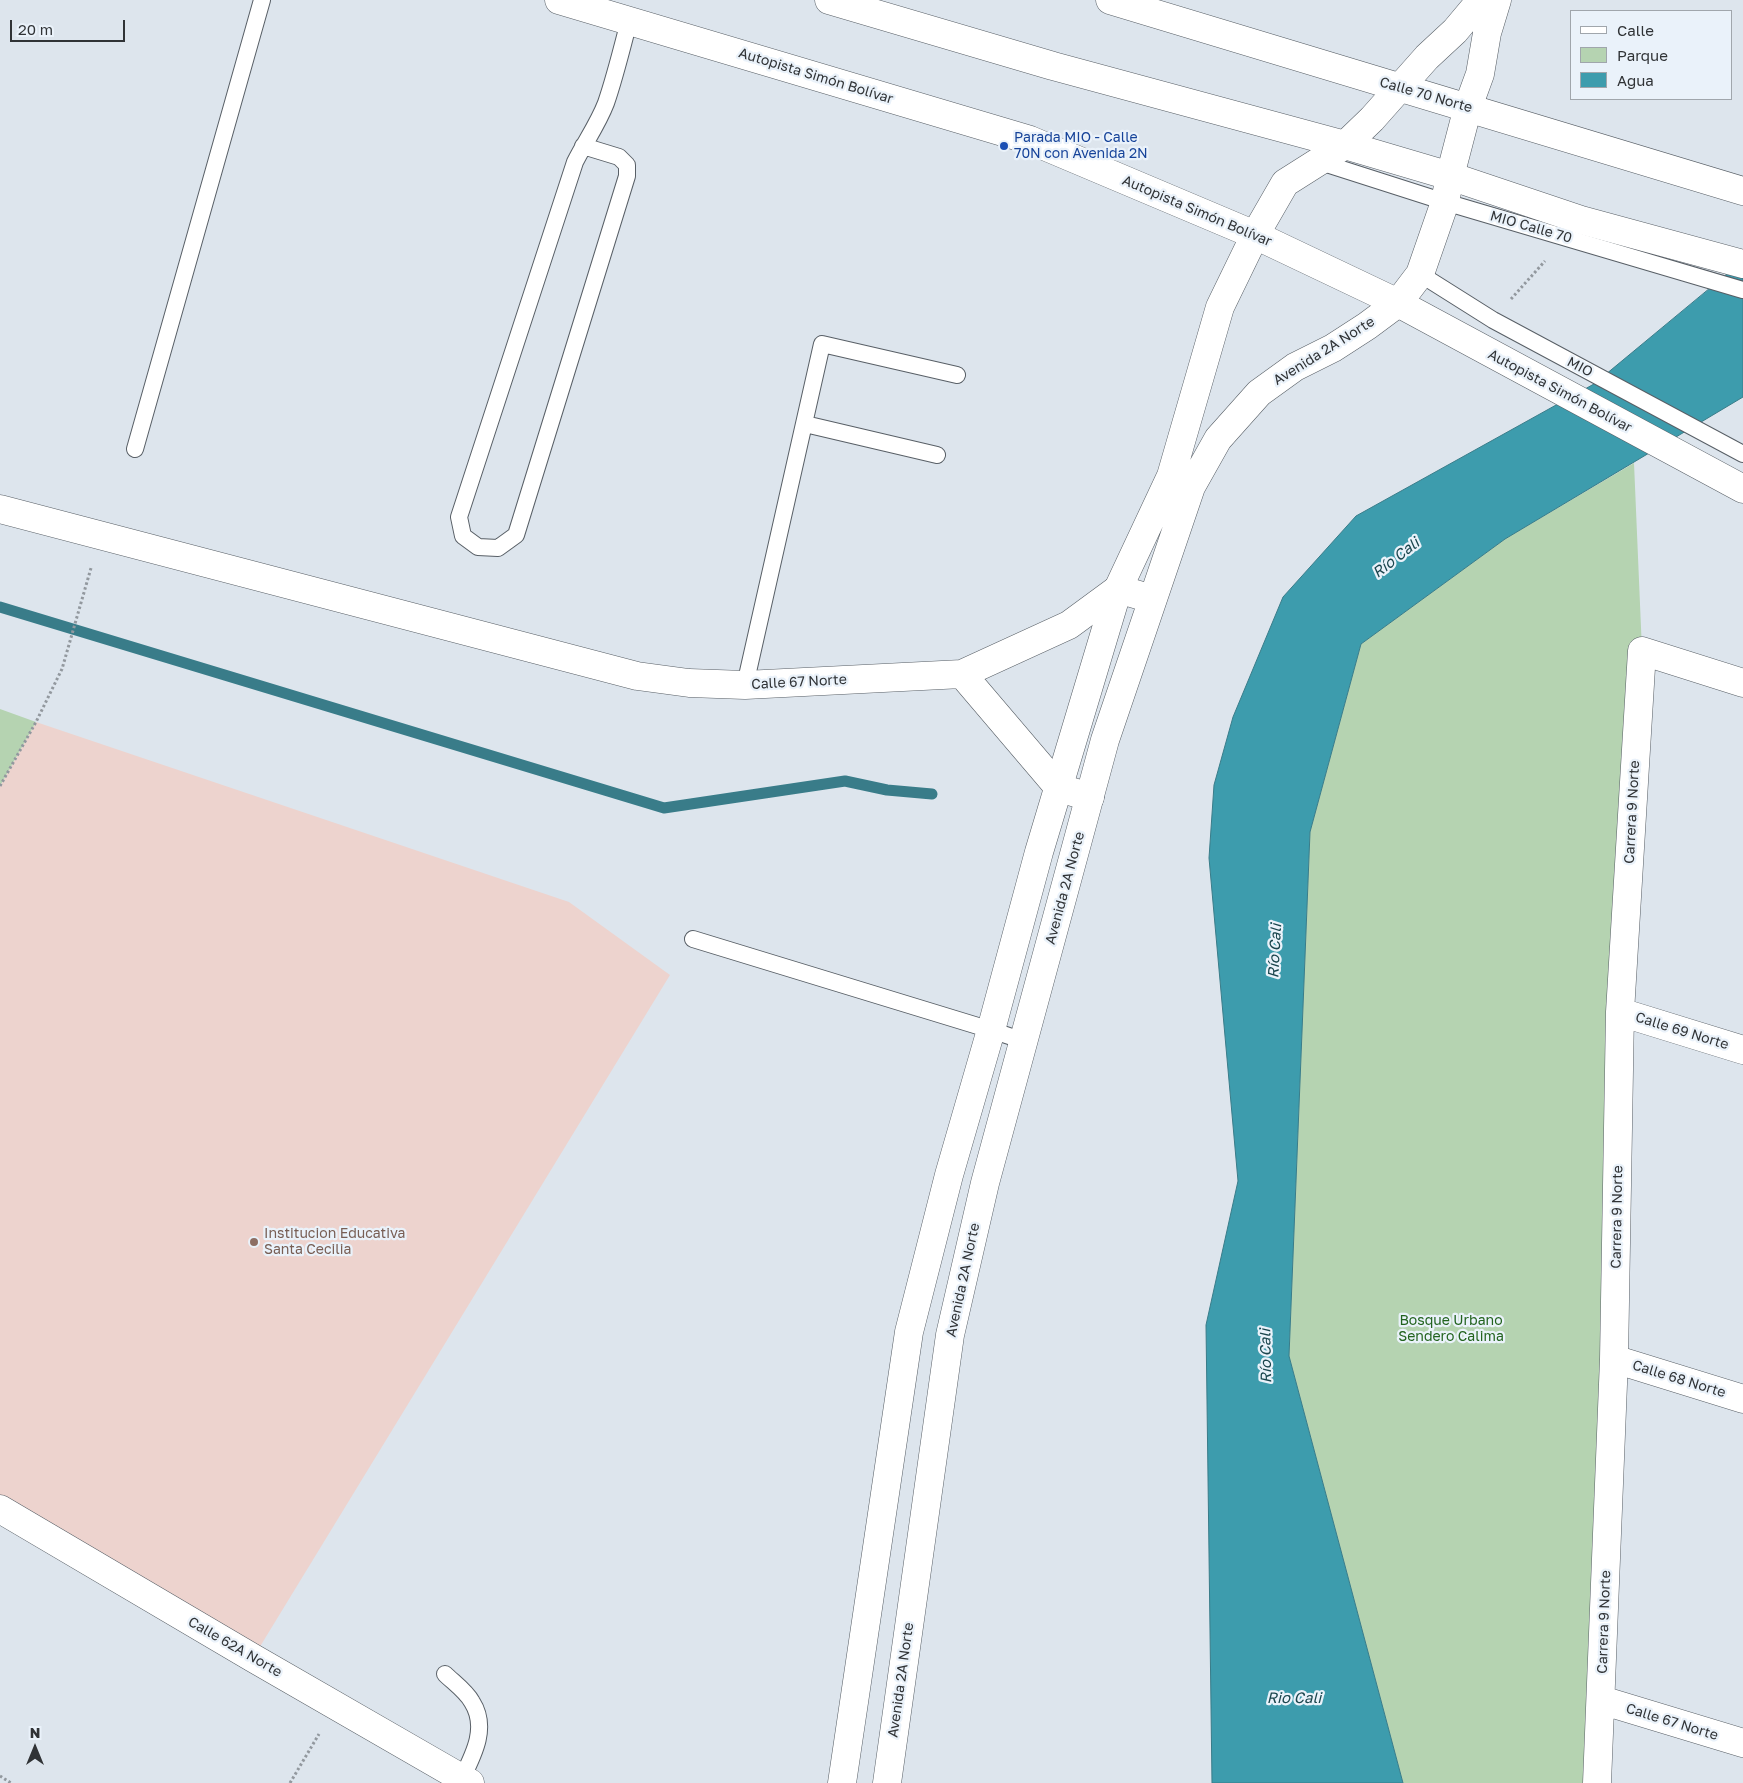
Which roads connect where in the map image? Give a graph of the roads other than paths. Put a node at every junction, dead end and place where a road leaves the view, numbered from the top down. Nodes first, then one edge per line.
1 (262, 0) edge
2 (559, 0) edge
3 (829, 0) edge
4 (1110, 0) edge
5 (1481, 0) edge
6 (1497, 0) edge
7 (629, 21) junction
8 (1399, 88) junction
9 (1468, 107) junction
10 (1346, 145) junction
11 (583, 146) junction
12 (1320, 162) junction
13 (1448, 189) junction
14 (1743, 191) edge
15 (1574, 228) junction
16 (1255, 235) junction
17 (1743, 264) edge
18 (1420, 274) junction
19 (1743, 290) edge
20 (1398, 303) junction
21 (957, 375) dead end
22 (804, 424) junction
23 (135, 449) dead end
24 (1743, 454) edge
25 (937, 455) dead end
26 (1743, 489) edge
27 (0, 509) edge
28 (1118, 589) junction
29 (1152, 599) junction
30 (962, 674) junction
31 (1743, 683) edge
32 (745, 685) junction
33 (1059, 788) junction
34 (1090, 797) junction
35 (693, 938) dead end
36 (1620, 1012) junction
37 (991, 1030) junction
38 (1024, 1041) junction
39 (1743, 1050) edge
40 (1614, 1358) junction
41 (1743, 1399) edge
42 (0, 1508) edge
43 (444, 1674) dead end
44 (1601, 1700) junction
45 (1743, 1744) edge
46 (466, 1781) edge
47 (842, 1783) edge
48 (886, 1783) edge
49 (1597, 1783) edge

1 - 23 lane
2 - 7 main road, Autopista Simón Bolívar
3 - 10 main road
4 - 8 main road, Calle 70 Norte
5 - 8 main road
6 - 9 main road, Avenida 2A Norte
7 - 11 lane
7 - 16 main road, Autopista Simón Bolívar
8 - 9 main road, Calle 70 Norte
8 - 10 main road
9 - 13 main road, Avenida 2A Norte
9 - 14 main road, Calle 70 Norte
10 - 12 main road
10 - 13 main road
11 - 11 lane
12 - 13 lane
12 - 16 main road
13 - 15 main road
13 - 18 main road, Avenida 2A Norte
15 - 17 main road
15 - 19 lane, MIO Calle 70
16 - 20 main road, Autopista Simón Bolívar
16 - 28 main road
18 - 20 main road, Avenida 2A Norte
18 - 24 lane, MIO
20 - 26 main road, Autopista Simón Bolívar
20 - 29 main road, Avenida 2A Norte
21 - 22 lane
22 - 25 lane
22 - 32 lane
27 - 32 main road, Calle 67 Norte
28 - 29 main road
28 - 30 main road, Calle 67 Norte
28 - 33 main road
29 - 34 main road, Avenida 2A Norte
30 - 32 main road, Calle 67 Norte
30 - 33 main road
31 - 36 main road, Carrera 9 Norte
33 - 34 main road
33 - 37 main road
34 - 38 main road, Avenida 2A Norte
35 - 37 lane
36 - 39 main road, Calle 69 Norte
36 - 40 main road, Carrera 9 Norte
37 - 38 lane
37 - 47 main road
38 - 48 main road, Avenida 2A Norte
40 - 41 main road, Calle 68 Norte
40 - 44 main road, Carrera 9 Norte
42 - 46 main road, Calle 62A Norte
43 - 46 lane
44 - 45 main road, Calle 67 Norte
44 - 49 main road, Carrera 9 Norte

